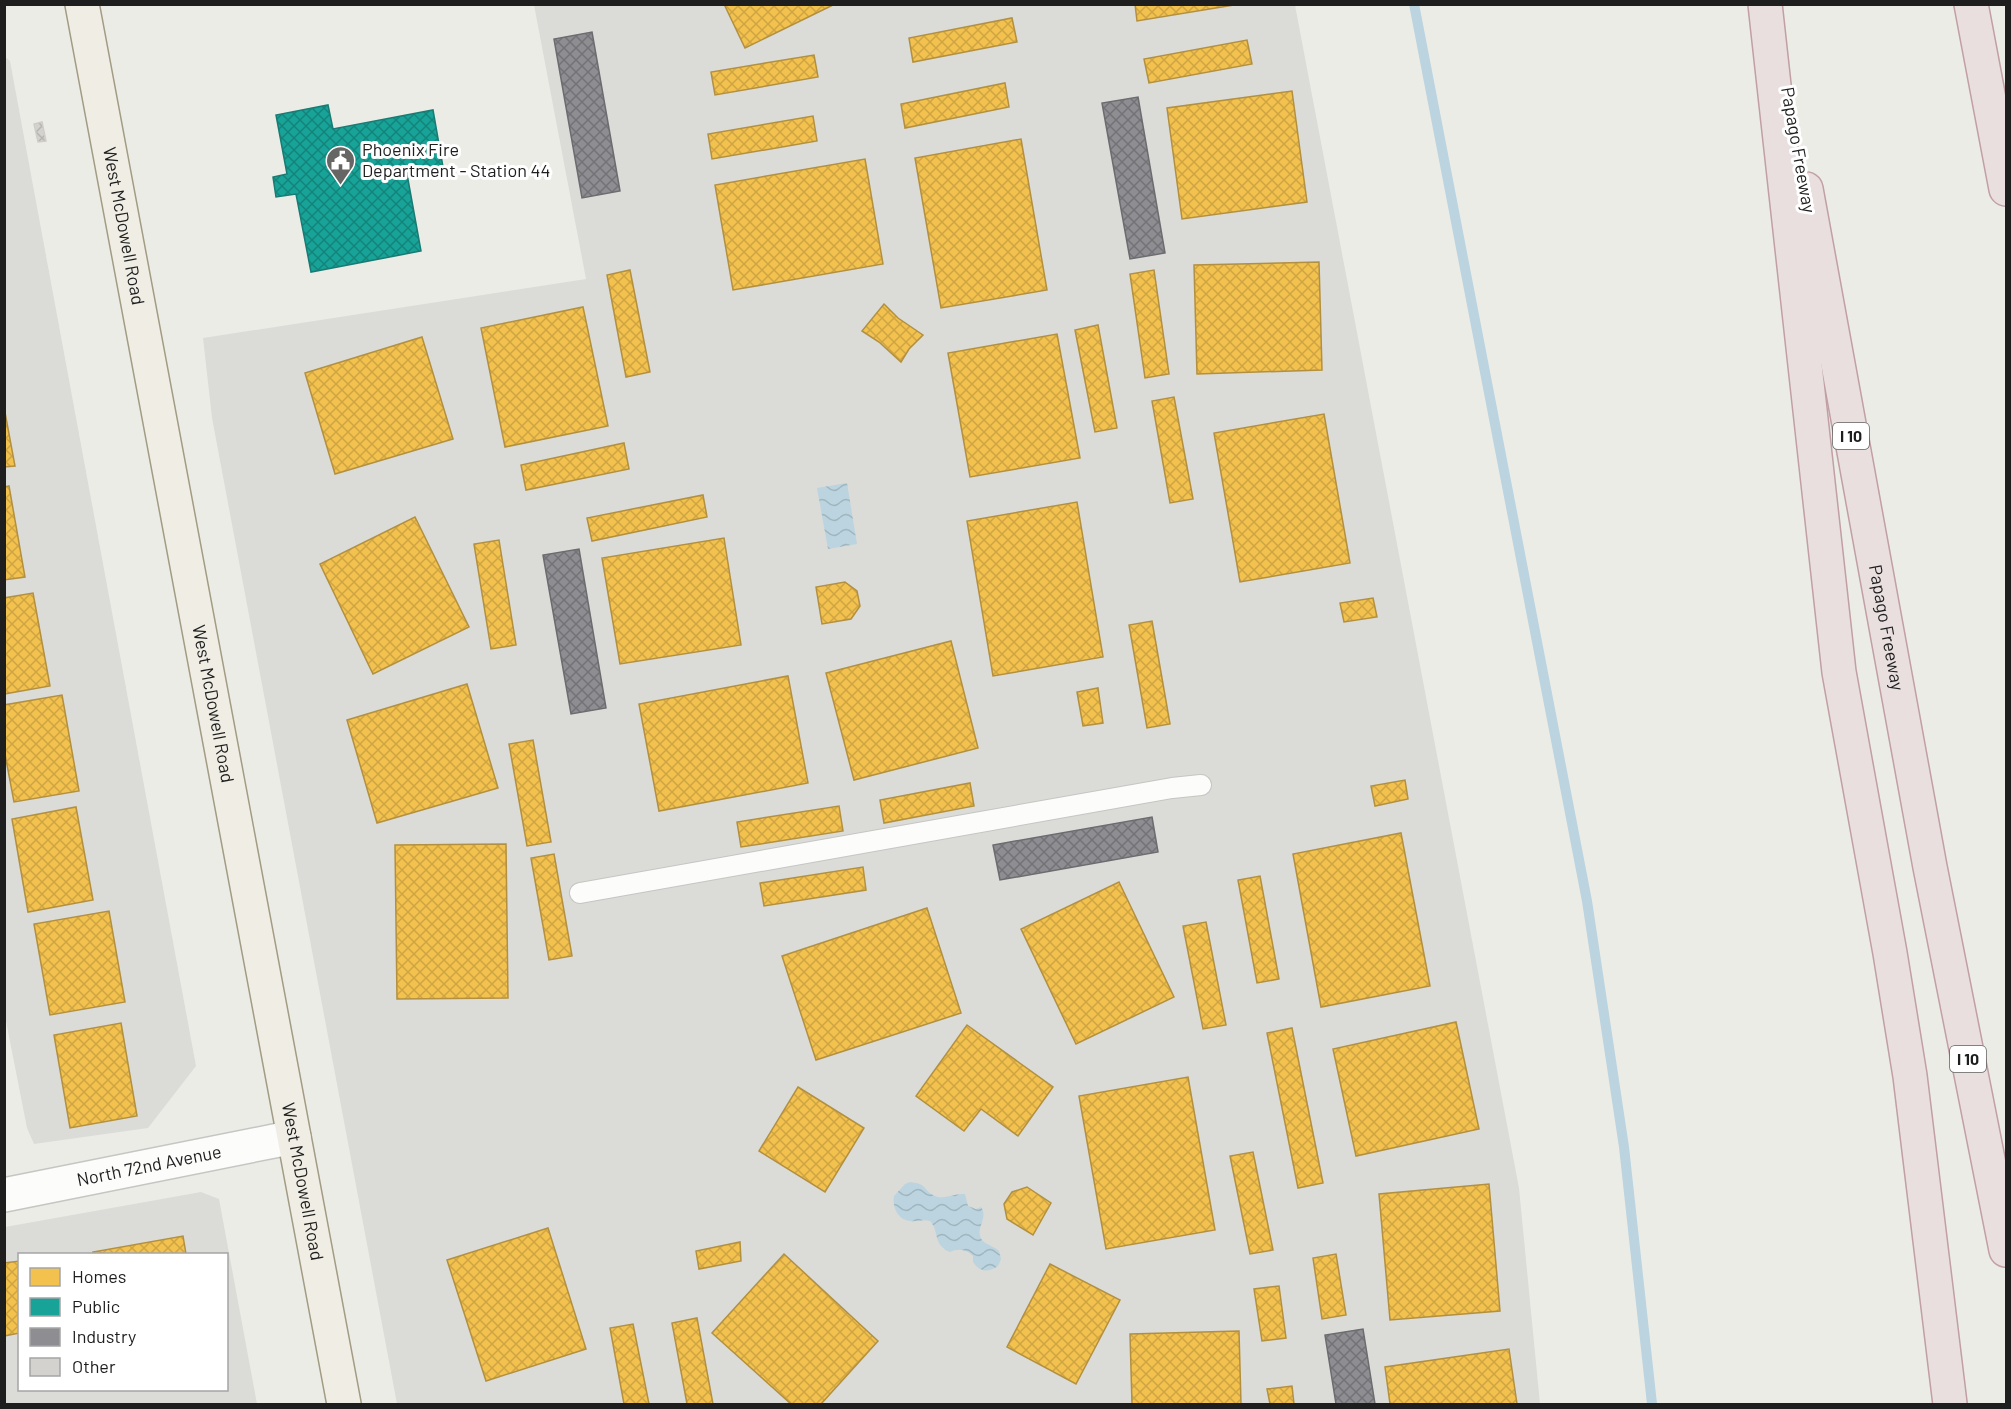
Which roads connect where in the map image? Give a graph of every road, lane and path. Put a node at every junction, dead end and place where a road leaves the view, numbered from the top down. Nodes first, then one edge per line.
1 (82, 4) edge
2 (1765, 4) edge
3 (1772, 4) edge
4 (1971, 4) edge
5 (2007, 189) edge
6 (1201, 785) dead end
7 (580, 893) dead end
8 (294, 1137) junction
9 (6, 1188) edge
10 (2007, 1250) edge
11 (344, 1404) edge
12 (1950, 1404) edge

1 - 8 main road, West McDowell Road
2 - 12 highway
3 - 10 highway, Papago Freeway / I 10
4 - 5 highway
6 - 7 lane
8 - 9 street, North 72nd Avenue
8 - 11 main road, West McDowell Road

